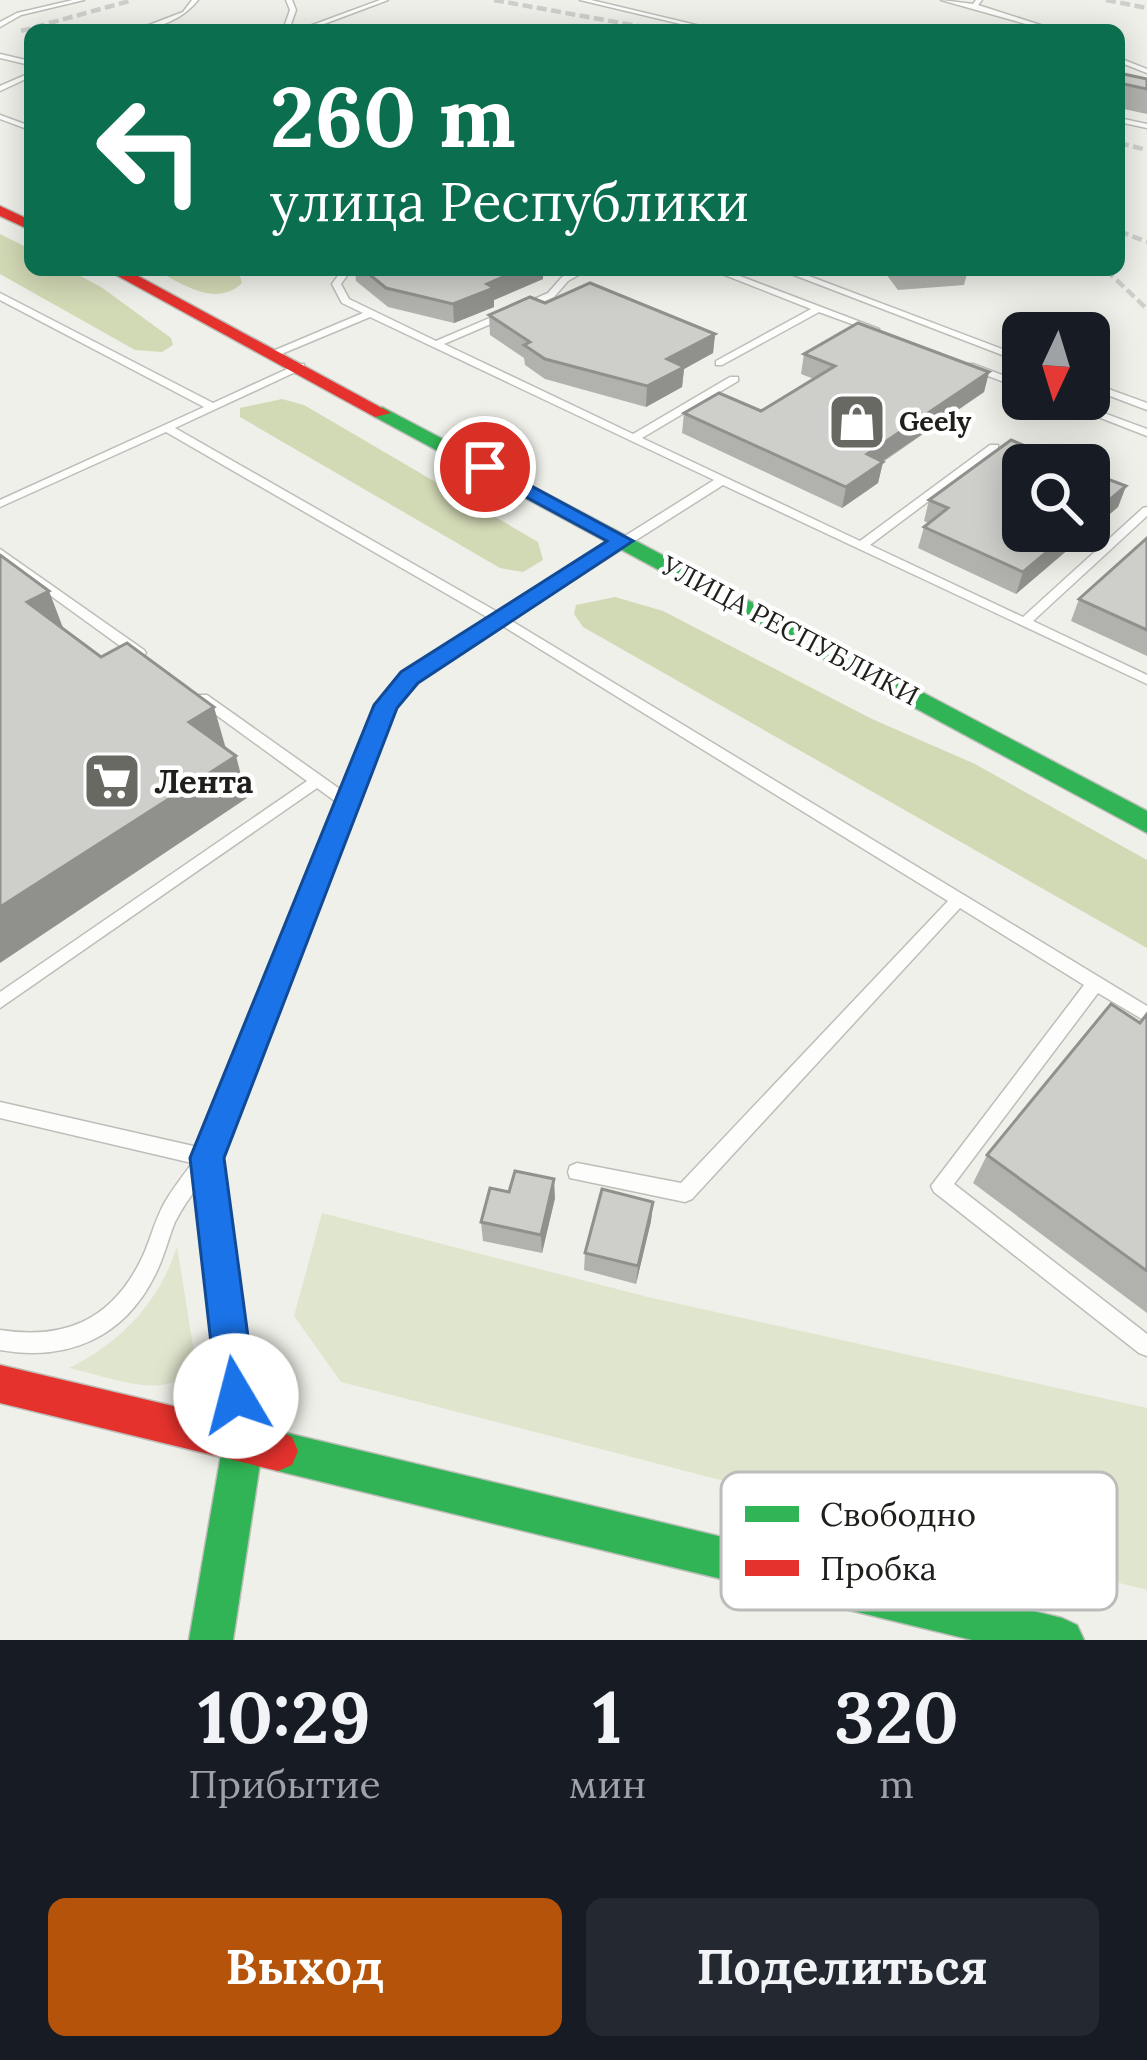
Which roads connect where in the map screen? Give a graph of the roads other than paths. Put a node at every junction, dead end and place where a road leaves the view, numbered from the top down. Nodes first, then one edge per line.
1 (81, 0) edge
2 (195, 0) edge
3 (386, 0) edge
4 (583, 0) edge
5 (944, 0) edge
6 (977, 3) edge
7 (157, 24) edge
8 (319, 24) edge
9 (687, 24) edge
10 (1036, 24) edge
11 (0, 25) edge
12 (127, 276) edge
13 (342, 276) edge
14 (571, 276) edge
15 (732, 276) edge
16 (801, 276) edge
17 (0, 296) edge
18 (819, 308) junction
19 (371, 314) junction
20 (880, 332) edge
21 (436, 344) junction
22 (1002, 352) edge
23 (288, 360) junction
24 (718, 363) dead end
25 (962, 363) edge
26 (1002, 378) edge
27 (734, 379) dead end
28 (1110, 393) edge
29 (211, 406) junction
30 (1147, 407) edge
31 (1110, 420) edge
32 (166, 427) junction
33 (1147, 434) edge
34 (634, 438) junction
35 (994, 447) edge
36 (722, 480) junction
37 (0, 504) edge
38 (1147, 510) edge
39 (622, 541) junction
40 (862, 545) junction
41 (0, 553) edge
42 (499, 619) junction
43 (1025, 622) junction
44 (151, 662) edge
45 (1147, 680) edge
46 (181, 683) edge
47 (317, 781) junction
48 (346, 802) junction
49 (1138, 813) edge
50 (959, 899) junction
51 (1096, 983) junction
52 (0, 1001) edge
53 (1147, 1015) edge
54 (0, 1110) edge
55 (207, 1158) junction
56 (577, 1172) dead end
57 (0, 1340) edge
58 (1146, 1346) edge
59 (0, 1384) edge
60 (243, 1443) junction
61 (721, 1558) edge
62 (936, 1610) edge
63 (211, 1640) edge
64 (1061, 1640) edge

1 - 11 lane
2 - 7 lane
3 - 8 lane
4 - 9 lane
5 - 6 lane
6 - 10 lane
12 - 23 main road, УЛИЦА РЕСПУБЛИКИ
13 - 19 lane
14 - 21 lane
15 - 18 lane
16 - 22 lane
17 - 29 lane
18 - 20 lane
18 - 24 lane
19 - 21 lane
19 - 23 lane
21 - 34 lane
23 - 29 lane
23 - 39 main road, УЛИЦА РЕСПУБЛИКИ
25 - 26 lane
27 - 34 lane
28 - 30 lane
29 - 32 lane
31 - 33 lane
32 - 37 lane
32 - 42 lane
34 - 36 lane
35 - 40 lane
36 - 39 lane
36 - 40 lane
38 - 43 lane
39 - 42 lane
39 - 49 main road, УЛИЦА РЕСПУБЛИКИ
40 - 43 lane
41 - 44 lane
42 - 48 lane
42 - 50 lane
43 - 45 lane
46 - 47 lane
47 - 48 lane
47 - 52 lane
48 - 55 lane
50 - 51 lane
50 - 56 lane
51 - 53 lane
51 - 58 lane
54 - 55 lane
55 - 57 lane
55 - 60 lane
59 - 60 main road
60 - 61 main road
60 - 63 main road
62 - 64 main road

